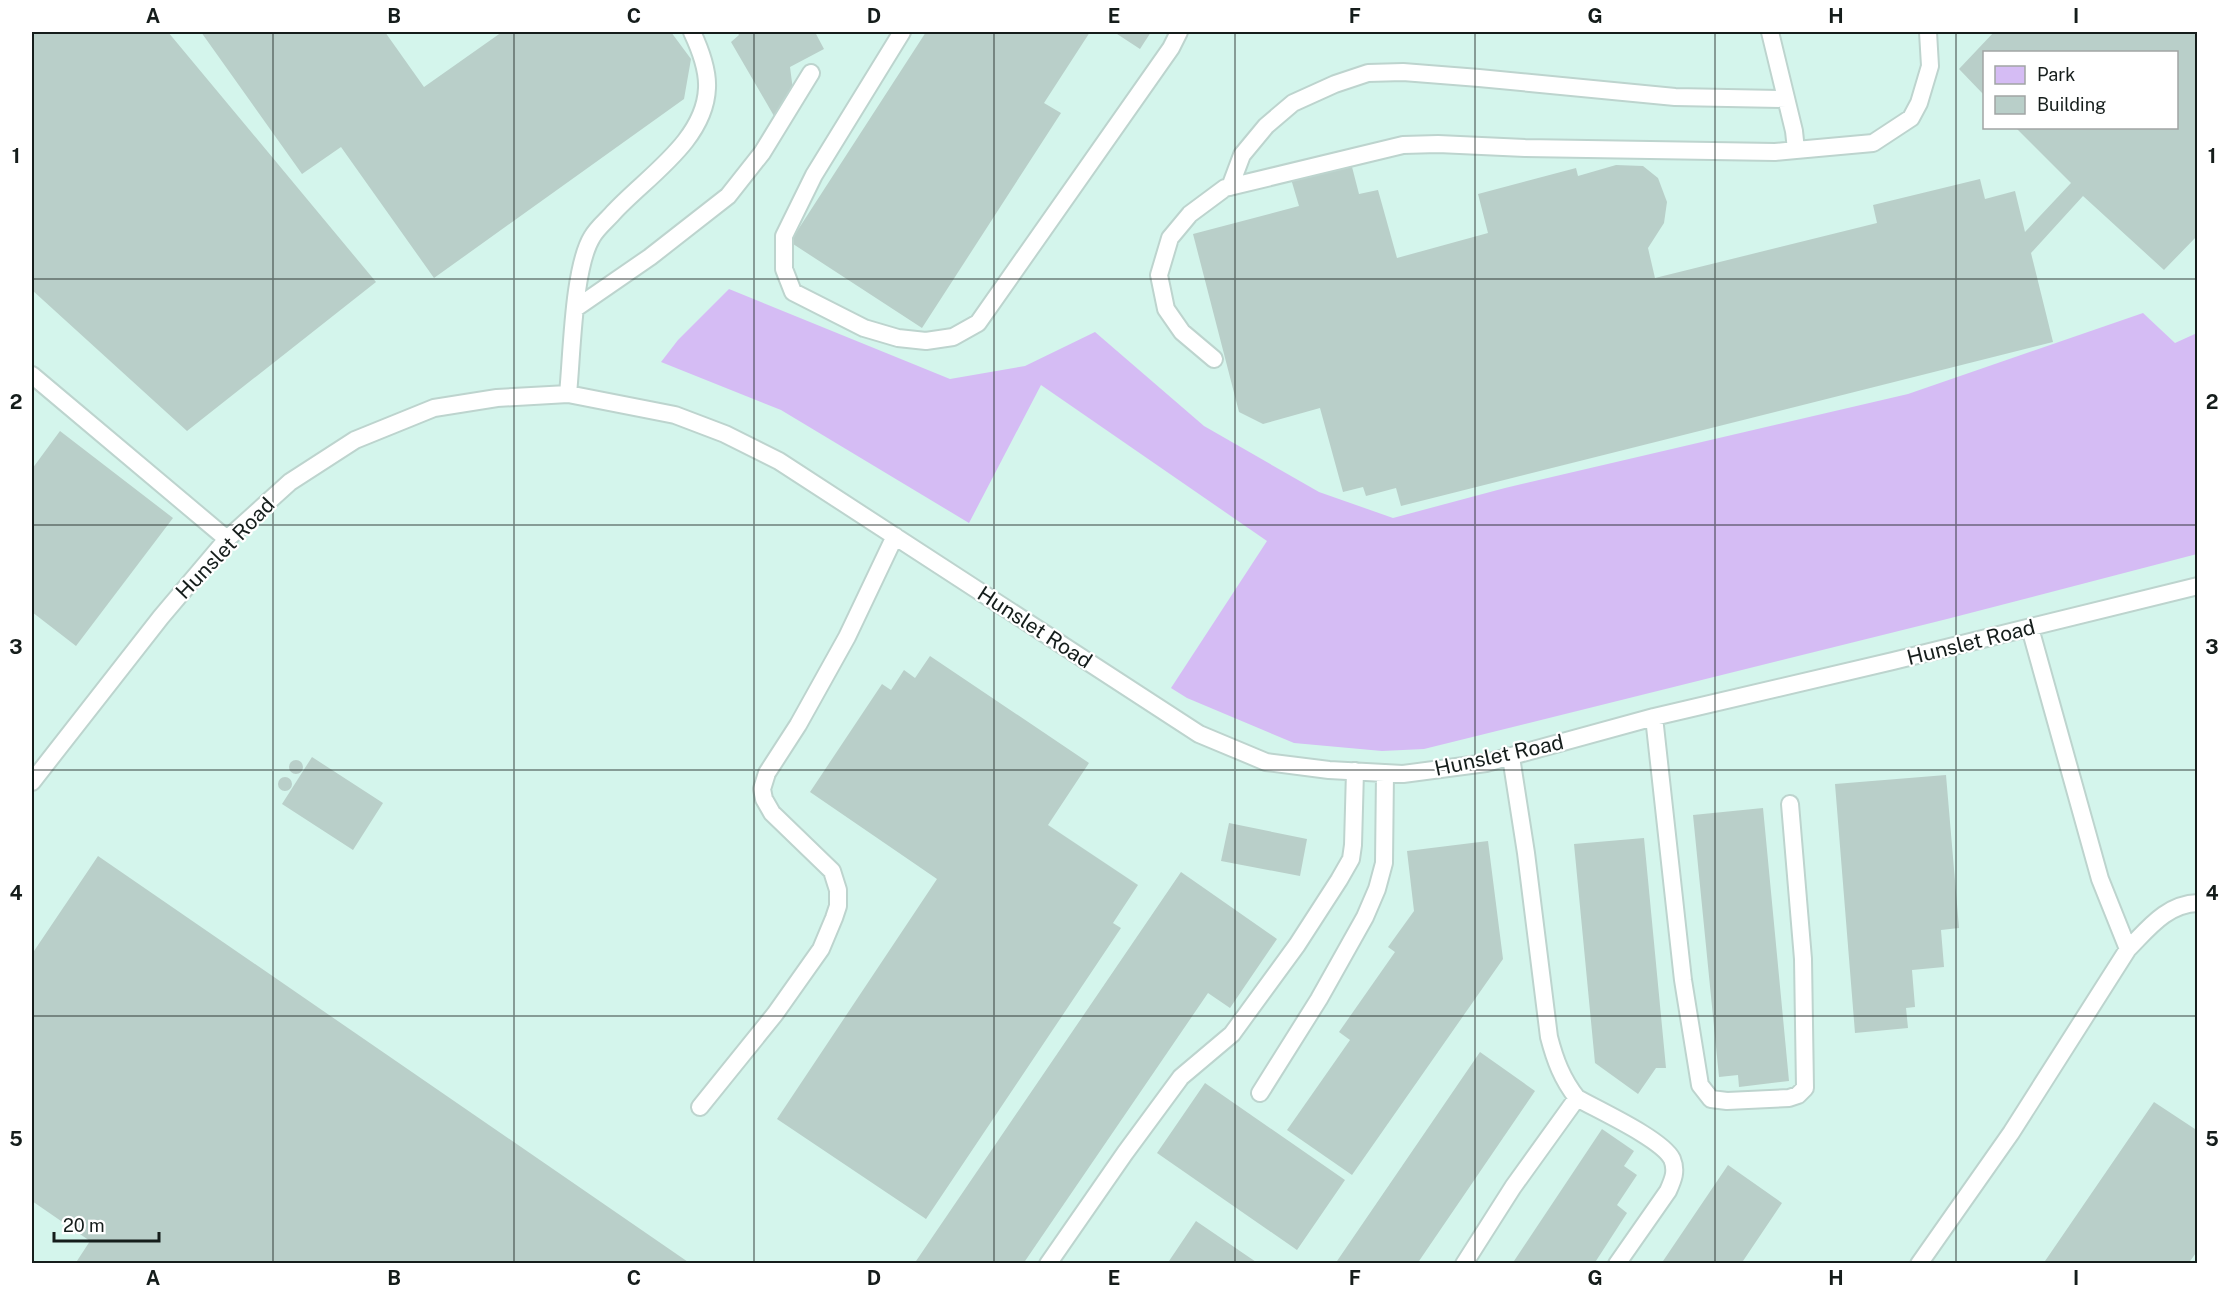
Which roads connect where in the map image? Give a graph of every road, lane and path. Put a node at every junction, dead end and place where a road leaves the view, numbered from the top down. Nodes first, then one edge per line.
1 (692, 32) edge
2 (902, 32) edge
3 (1179, 32) edge
4 (1770, 32) edge
5 (1928, 32) edge
6 (811, 73) dead end
7 (1786, 99) junction
8 (1796, 150) junction
9 (1230, 187) junction
10 (576, 308) junction
11 (1214, 359) dead end
12 (32, 375) edge
13 (568, 394) junction
14 (895, 536) junction
15 (227, 539) junction
16 (2198, 586) edge
17 (2030, 628) junction
18 (1654, 717) junction
19 (1511, 757) junction
20 (1355, 771) junction
21 (1385, 773) junction
22 (32, 782) edge
23 (1790, 804) dead end
24 (2198, 903) edge
25 (2128, 949) junction
26 (1260, 1092) dead end
27 (1577, 1098) junction
28 (700, 1107) dead end
29 (1048, 1263) edge
30 (1464, 1263) edge
31 (1617, 1263) edge
32 (1918, 1263) edge

1 - 10 lane
2 - 3 lane
4 - 7 lane
5 - 8 lane
6 - 10 lane
7 - 8 lane
7 - 9 lane
8 - 9 lane
9 - 11 lane
10 - 13 lane
12 - 15 lane
13 - 14 lane, Hunslet Road
13 - 15 lane, Hunslet Road
14 - 20 lane, Hunslet Road
14 - 28 lane
15 - 22 lane, Hunslet Road
16 - 17 lane, Hunslet Road
17 - 18 lane, Hunslet Road
17 - 25 lane
18 - 19 lane, Hunslet Road
18 - 23 lane
19 - 21 lane, Hunslet Road
19 - 27 lane
20 - 21 lane, Hunslet Road
20 - 29 lane
21 - 26 lane
24 - 25 lane
25 - 32 lane
27 - 30 lane
27 - 31 lane

